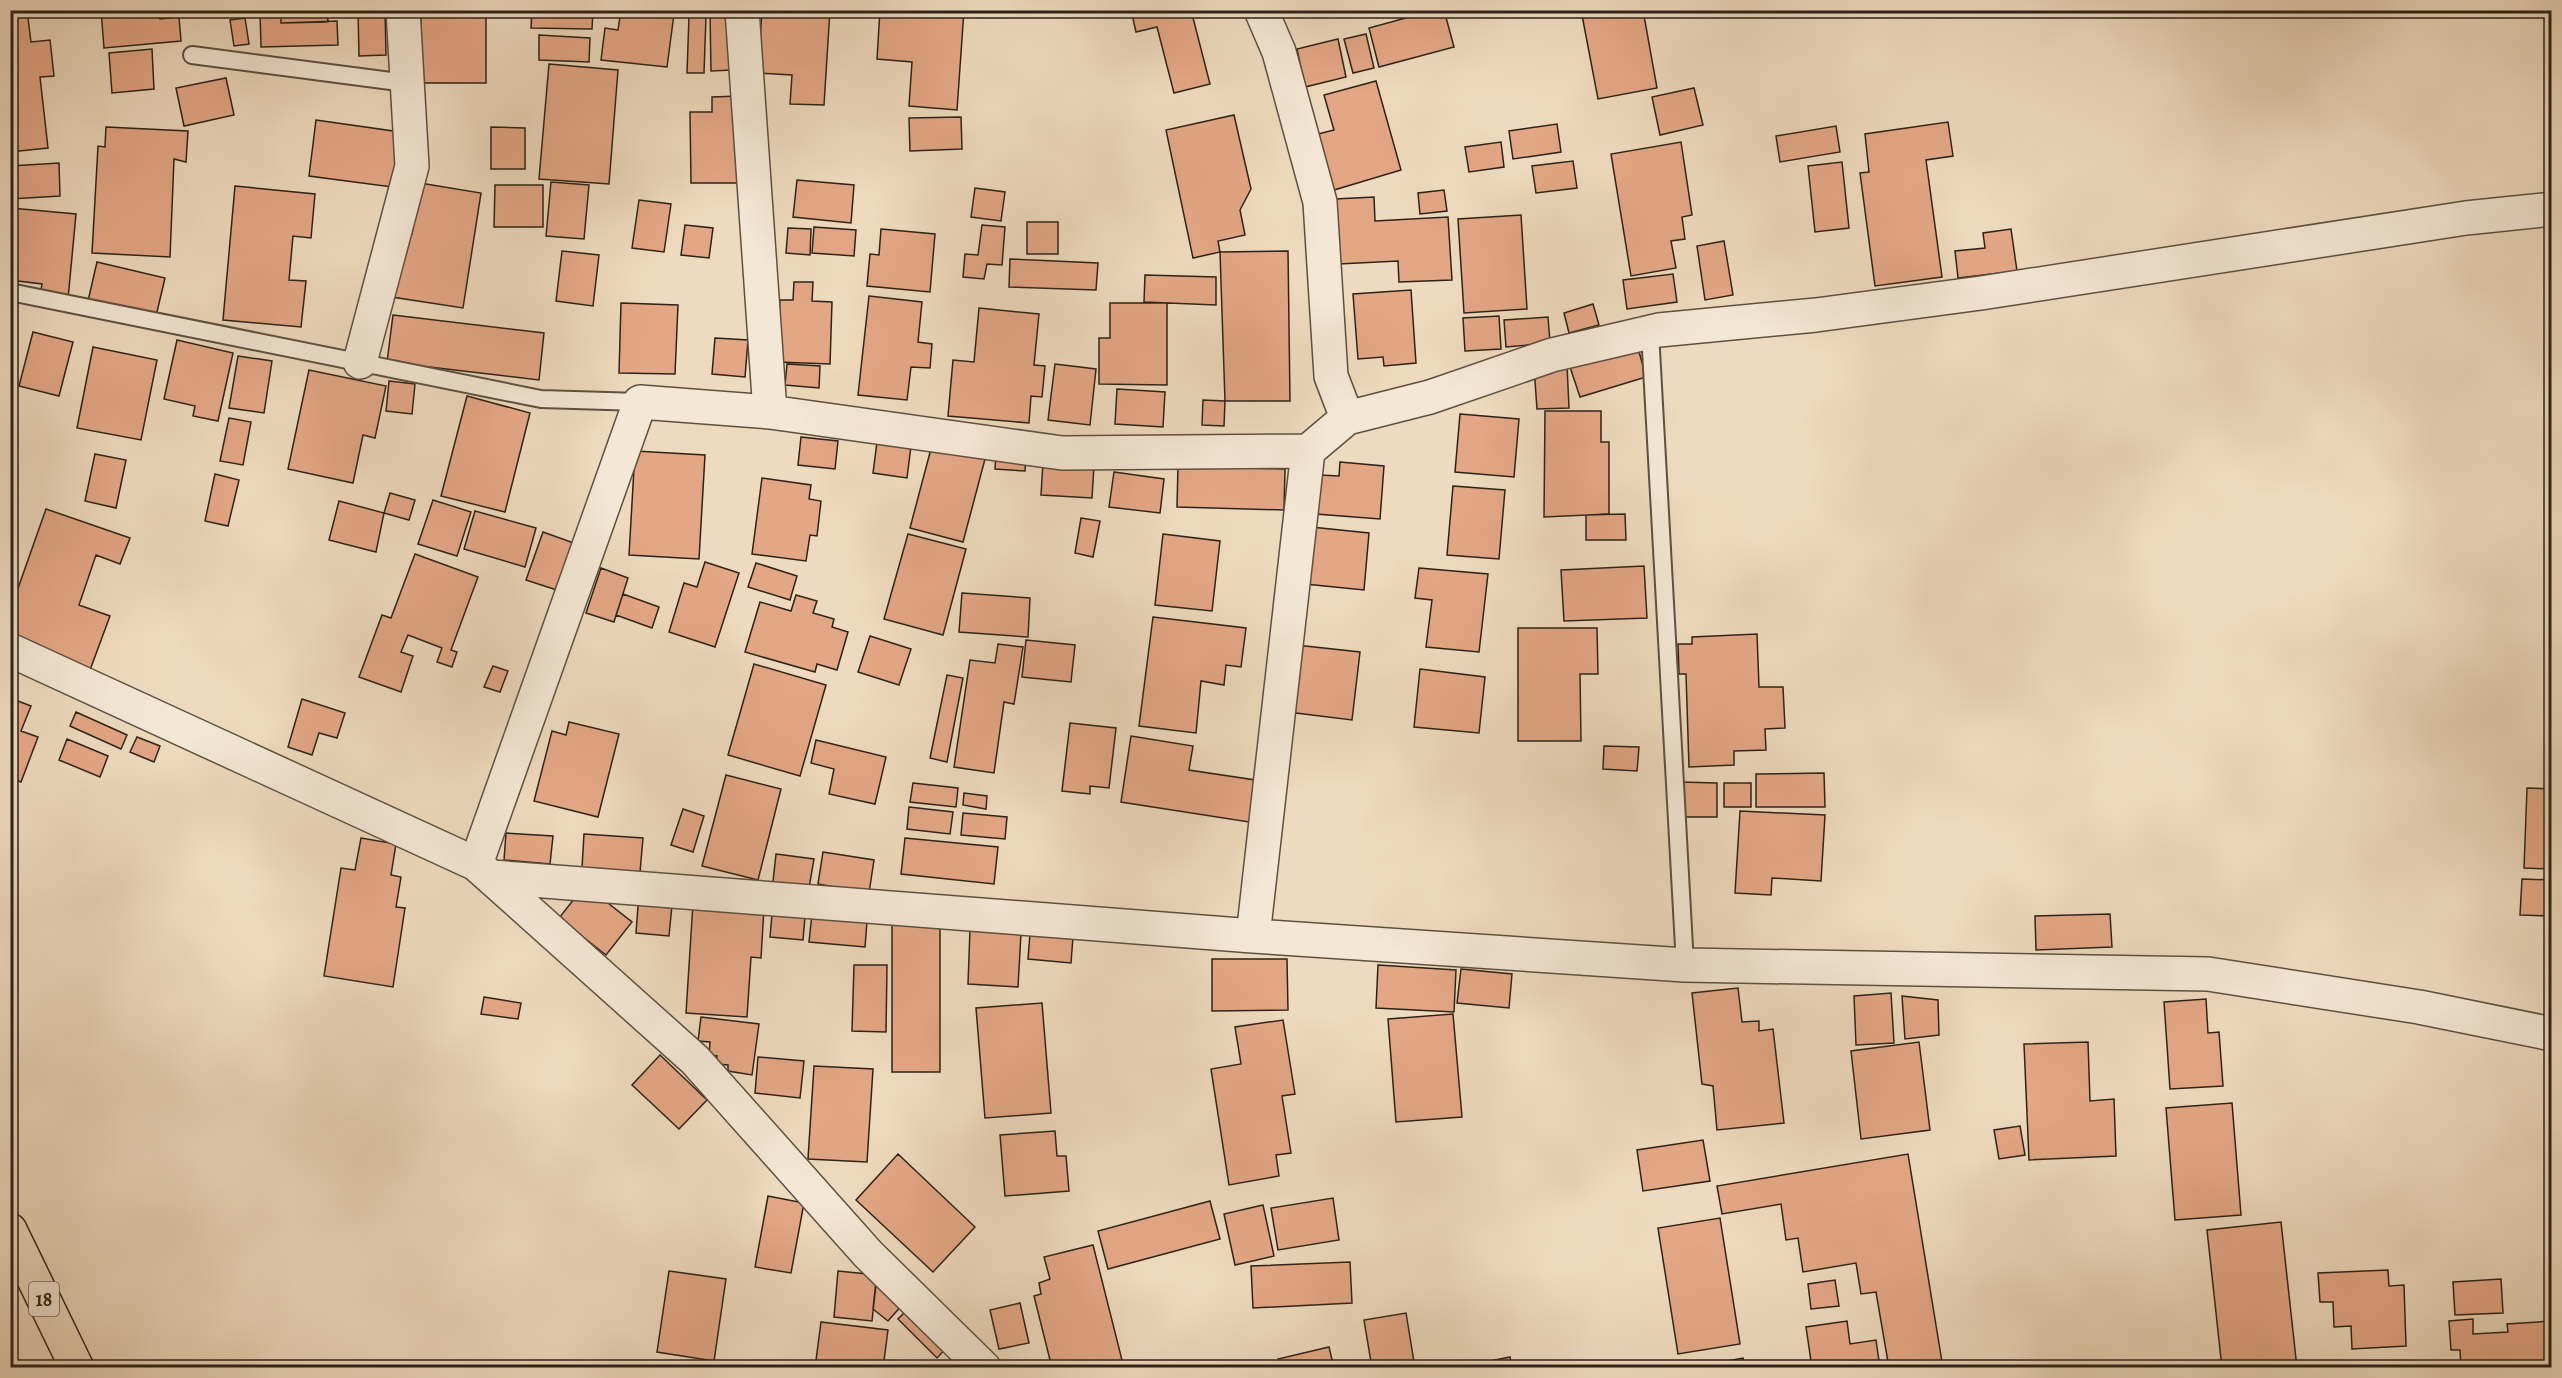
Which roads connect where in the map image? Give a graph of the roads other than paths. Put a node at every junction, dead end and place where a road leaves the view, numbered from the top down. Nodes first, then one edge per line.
1 (403, 10) edge
2 (742, 10) edge
3 (1261, 10) edge
4 (192, 55) dead end
5 (406, 83) junction
6 (2552, 209) edge
7 (10, 292) edge
8 (1650, 332) junction
9 (360, 362) junction
10 (640, 402) junction
11 (770, 412) junction
12 (1347, 418) junction
13 (1308, 451) junction
14 (10, 650) edge
15 (484, 871) junction
16 (1253, 936) junction
17 (1685, 965) junction
18 (2552, 1034) edge
19 (10, 1230) edge
20 (77, 1368) edge
21 (984, 1368) edge

1 - 5 street
2 - 11 street
3 - 12 street
4 - 5 lane
5 - 9 street
6 - 8 street
7 - 9 lane
8 - 12 street
8 - 17 lane
9 - 10 lane
10 - 11 street
10 - 15 street
11 - 13 street
12 - 13 street
13 - 16 street
14 - 15 street
15 - 16 street
15 - 21 street
16 - 17 street
17 - 18 street
19 - 20 highway, 18

